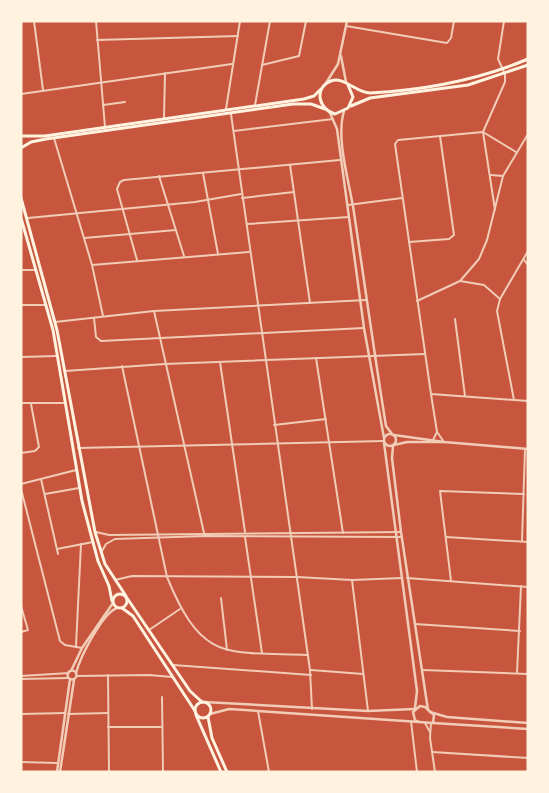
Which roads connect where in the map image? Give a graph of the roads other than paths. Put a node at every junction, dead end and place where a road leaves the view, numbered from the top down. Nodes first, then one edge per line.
1 (34, 21) edge
2 (96, 21) edge
3 (240, 21) edge
4 (270, 21) edge
5 (306, 21) edge
6 (347, 21) edge
7 (454, 21) edge
8 (504, 21) edge
9 (346, 26) junction
10 (238, 36) junction
11 (97, 40) junction
12 (341, 52) junction
13 (528, 59) edge
14 (232, 64) junction
15 (262, 64) junction
16 (528, 66) edge
17 (502, 69) junction
18 (165, 73) junction
19 (505, 74) junction
20 (101, 80) junction
21 (347, 84) junction
22 (324, 85) junction
23 (321, 89) junction
24 (43, 90) junction
25 (21, 94) edge
26 (125, 102) dead end
27 (103, 105) junction
28 (255, 105) junction
29 (348, 108) junction
30 (226, 109) junction
31 (325, 110) junction
32 (344, 111) junction
33 (231, 112) junction
34 (330, 112) junction
35 (164, 118) junction
36 (333, 119) junction
37 (105, 127) junction
38 (234, 131) junction
39 (483, 132) junction
40 (528, 134) edge
41 (21, 136) edge
42 (440, 136) junction
43 (54, 138) junction
44 (21, 148) edge
45 (516, 152) junction
46 (342, 160) junction
47 (290, 165) junction
48 (238, 170) junction
49 (203, 173) junction
50 (490, 175) junction
51 (159, 176) junction
52 (503, 176) junction
53 (294, 192) junction
54 (241, 194) junction
55 (21, 198) edge
56 (242, 198) junction
57 (402, 198) junction
58 (208, 200) junction
59 (169, 204) junction
60 (352, 204) junction
61 (348, 205) junction
62 (122, 208) junction
63 (76, 212) junction
64 (495, 212) junction
65 (349, 217) junction
66 (21, 218) edge
67 (27, 218) junction
68 (298, 219) junction
69 (246, 224) junction
70 (176, 230) junction
71 (130, 233) junction
72 (84, 238) junction
73 (409, 242) junction
74 (528, 250) edge
75 (250, 252) junction
76 (218, 254) junction
77 (184, 256) junction
78 (137, 260) junction
79 (524, 260) junction
80 (92, 265) junction
81 (528, 265) edge
82 (21, 270) edge
83 (36, 270) junction
84 (460, 281) junction
85 (500, 299) junction
86 (366, 300) junction
87 (361, 301) junction
88 (417, 301) junction
89 (310, 303) junction
90 (21, 305) edge
91 (46, 305) junction
92 (259, 306) junction
93 (154, 311) junction
94 (104, 317) junction
95 (94, 318) junction
96 (455, 319) dead end
97 (53, 323) junction
98 (364, 328) junction
99 (262, 333) junction
100 (160, 339) junction
101 (425, 354) junction
102 (57, 356) junction
103 (369, 356) junction
104 (374, 356) junction
105 (21, 357) edge
106 (316, 358) junction
107 (265, 360) junction
108 (220, 362) junction
109 (165, 364) junction
110 (122, 366) junction
111 (65, 371) junction
112 (431, 394) junction
113 (465, 396) junction
114 (21, 398) edge
115 (514, 400) junction
116 (528, 401) edge
117 (22, 403) edge
118 (64, 403) junction
119 (31, 404) junction
120 (326, 419) junction
121 (274, 425) junction
122 (437, 432) junction
123 (393, 434) junction
124 (276, 441) junction
125 (384, 441) junction
126 (433, 442) junction
127 (444, 442) junction
128 (330, 443) junction
129 (184, 444) junction
130 (232, 444) junction
131 (139, 445) junction
132 (394, 445) junction
133 (78, 448) junction
134 (526, 449) edge
135 (21, 453) edge
136 (76, 470) junction
137 (41, 479) junction
138 (21, 484) edge
139 (79, 488) junction
140 (21, 489) edge
141 (45, 494) junction
142 (524, 494) junction
143 (95, 532) junction
144 (400, 532) junction
145 (343, 533) junction
146 (205, 534) junction
147 (245, 535) junction
148 (291, 535) junction
149 (396, 535) junction
150 (159, 536) junction
151 (401, 536) junction
152 (446, 536) junction
153 (522, 541) junction
154 (93, 542) junction
155 (528, 542) edge
156 (81, 544) junction
157 (57, 549) junction
158 (100, 553) junction
159 (58, 554) dead end
160 (250, 576) junction
161 (167, 577) junction
162 (297, 577) junction
163 (402, 578) junction
164 (408, 578) junction
165 (115, 580) junction
166 (352, 580) junction
167 (451, 581) junction
168 (521, 586) junction
169 (528, 587) edge
170 (126, 597) junction
171 (221, 598) dead end
172 (113, 602) junction
173 (21, 606) edge
174 (117, 608) junction
175 (122, 608) junction
176 (180, 609) junction
177 (414, 624) junction
178 (148, 631) junction
179 (520, 631) junction
180 (21, 632) edge
181 (76, 646) junction
182 (82, 648) junction
183 (227, 650) junction
184 (262, 653) junction
185 (307, 655) junction
186 (173, 665) junction
187 (310, 670) junction
188 (421, 670) junction
189 (70, 672) junction
190 (517, 673) junction
191 (76, 674) junction
192 (363, 674) junction
193 (528, 674) edge
194 (108, 675) junction
195 (310, 675) junction
196 (21, 678) edge
197 (69, 679) junction
198 (175, 679) junction
199 (74, 680) junction
200 (162, 697) dead end
201 (203, 702) junction
202 (312, 709) junction
203 (415, 709) junction
204 (258, 711) junction
205 (368, 711) junction
206 (429, 711) junction
207 (109, 713) junction
208 (196, 713) junction
209 (21, 714) edge
210 (66, 714) junction
211 (209, 715) junction
212 (411, 721) junction
213 (419, 722) junction
214 (528, 722) edge
215 (424, 723) junction
216 (432, 723) junction
217 (108, 727) junction
218 (161, 727) junction
219 (528, 729) edge
220 (430, 732) junction
221 (432, 752) junction
222 (528, 758) edge
223 (21, 762) edge
224 (57, 763) junction
225 (59, 772) edge
226 (109, 772) edge
227 (163, 772) edge
228 (221, 772) edge
229 (227, 772) edge
230 (269, 772) edge
231 (417, 772) edge
232 (435, 772) edge

1 - 24 street
2 - 11 street
3 - 10 street
4 - 15 street
5 - 15 street
6 - 9 street
7 - 9 street
8 - 17 street
9 - 12 street
10 - 11 street
10 - 14 street
11 - 20 street
12 - 21 street
12 - 22 street
13 - 17 main road
14 - 18 street
14 - 30 street
15 - 28 street
16 - 19 main road
17 - 19 street
17 - 21 main road
18 - 20 street
18 - 35 street
19 - 29 main road
19 - 39 street
20 - 24 street
20 - 27 street
21 - 22 main road
21 - 29 main road
22 - 23 main road
23 - 28 main road
23 - 31 main road
24 - 25 street
26 - 27 street
27 - 37 street
28 - 30 main road
29 - 32 main road
30 - 35 main road
31 - 33 main road
31 - 34 main road
32 - 34 main road
32 - 60 street
33 - 38 street
33 - 43 main road
34 - 36 street
35 - 37 main road
36 - 38 street
36 - 46 street
37 - 41 main road
38 - 48 street
39 - 42 street
39 - 45 street
39 - 50 street
40 - 45 street
42 - 57 street
42 - 73 street
43 - 44 main road
43 - 63 street
45 - 52 street
46 - 47 street
46 - 61 street
47 - 48 street
47 - 53 street
48 - 49 street
48 - 54 street
49 - 51 street
49 - 58 street
50 - 52 street
50 - 64 street
51 - 59 street
51 - 62 street
52 - 64 street
53 - 56 street
53 - 68 street
54 - 56 street
54 - 58 street
55 - 67 main road
56 - 69 street
57 - 60 street
57 - 73 street
58 - 59 street
58 - 76 street
59 - 62 street
59 - 70 street
60 - 61 street
60 - 86 street
61 - 65 street
62 - 63 street
62 - 71 street
63 - 67 street
63 - 72 street
64 - 84 street
65 - 68 street
65 - 87 street
66 - 83 main road
67 - 97 main road
68 - 69 street
68 - 89 street
69 - 75 street
70 - 71 street
70 - 77 street
71 - 72 street
71 - 78 street
72 - 80 street
73 - 88 street
74 - 79 street
75 - 76 street
75 - 92 street
76 - 77 street
77 - 78 street
78 - 80 street
79 - 81 street
79 - 85 street
80 - 94 street
82 - 83 street
83 - 91 main road
84 - 85 street
84 - 88 street
85 - 115 street
86 - 87 street
86 - 104 street
87 - 89 street
87 - 98 street
88 - 101 street
89 - 92 street
90 - 91 street
91 - 97 main road
92 - 93 street
92 - 99 street
93 - 94 street
93 - 100 street
94 - 95 street
95 - 97 street
95 - 100 street
96 - 113 street
97 - 102 main road
97 - 111 main road
98 - 99 street
98 - 103 street
99 - 100 street
99 - 107 street
100 - 109 street
101 - 104 street
101 - 112 street
102 - 105 street
102 - 118 main road
103 - 104 street
103 - 106 street
103 - 125 street
104 - 123 street
106 - 107 street
106 - 120 street
107 - 108 street
107 - 121 street
108 - 109 street
108 - 130 street
109 - 110 street
109 - 129 street
110 - 111 street
110 - 131 street
111 - 133 main road
112 - 113 street
112 - 122 street
113 - 115 street
114 - 117 street
115 - 116 street
117 - 119 street
118 - 119 street
118 - 136 main road
119 - 135 street
120 - 121 street
120 - 128 street
121 - 124 street
122 - 126 street
122 - 127 street
123 - 125 street
123 - 126 street
123 - 132 street
124 - 128 street
124 - 130 street
124 - 148 street
125 - 128 street
125 - 132 street
125 - 149 street
126 - 127 street
126 - 132 street
127 - 134 street
128 - 145 street
129 - 130 street
129 - 131 street
129 - 146 street
130 - 147 street
131 - 133 street
131 - 150 street
132 - 144 street
133 - 143 main road
134 - 142 street
136 - 137 street
136 - 139 main road
137 - 138 street
137 - 141 street
139 - 141 street
139 - 154 main road
140 - 181 street
141 - 157 street
142 - 152 street
142 - 153 street
143 - 150 street
143 - 158 main road
144 - 149 street
144 - 151 street
145 - 148 street
145 - 149 street
146 - 147 street
146 - 150 street
147 - 148 street
147 - 160 street
148 - 149 street
148 - 162 street
149 - 151 street
149 - 163 street
150 - 158 street
150 - 161 street
151 - 164 street
152 - 153 street
152 - 167 street
153 - 155 street
154 - 156 street
154 - 172 main road
156 - 157 street
156 - 181 street
157 - 159 street
158 - 165 main road
160 - 161 street
160 - 162 street
160 - 184 street
161 - 165 street
161 - 176 street
162 - 166 street
162 - 185 street
163 - 166 street
163 - 203 street
164 - 167 street
164 - 177 street
165 - 170 main road
166 - 192 street
167 - 168 street
168 - 169 street
168 - 179 street
170 - 172 main road
170 - 175 main road
170 - 178 main road
171 - 183 street
172 - 174 main road
172 - 182 street
173 - 180 street
174 - 175 main road
174 - 191 street
175 - 198 main road
176 - 178 street
176 - 183 street
177 - 179 street
177 - 188 street
178 - 186 main road
179 - 190 street
181 - 182 street
182 - 189 street
183 - 184 street
184 - 185 street
185 - 187 street
186 - 195 street
186 - 201 main road
187 - 192 street
187 - 195 street
188 - 190 street
188 - 206 street
189 - 191 street
189 - 196 street
189 - 197 street
190 - 193 street
191 - 194 street
191 - 199 street
192 - 205 street
194 - 198 street
194 - 207 street
195 - 202 street
196 - 197 street
197 - 199 street
197 - 210 street
198 - 208 main road
199 - 210 street
200 - 218 street
201 - 202 street
201 - 208 main road
201 - 211 main road
202 - 205 street
203 - 205 street
203 - 206 street
203 - 213 street
204 - 211 street
204 - 212 street
204 - 230 street
206 - 214 street
206 - 216 street
207 - 210 street
207 - 217 street
208 - 211 main road
208 - 228 main road
209 - 210 street
210 - 224 street
210 - 225 street
211 - 229 main road
212 - 213 street
212 - 231 street
213 - 215 street
215 - 216 street
215 - 220 street
216 - 219 street
216 - 220 street
217 - 218 street
217 - 226 street
218 - 227 street
220 - 221 street
221 - 222 street
221 - 232 street
223 - 224 street
224 - 225 street

